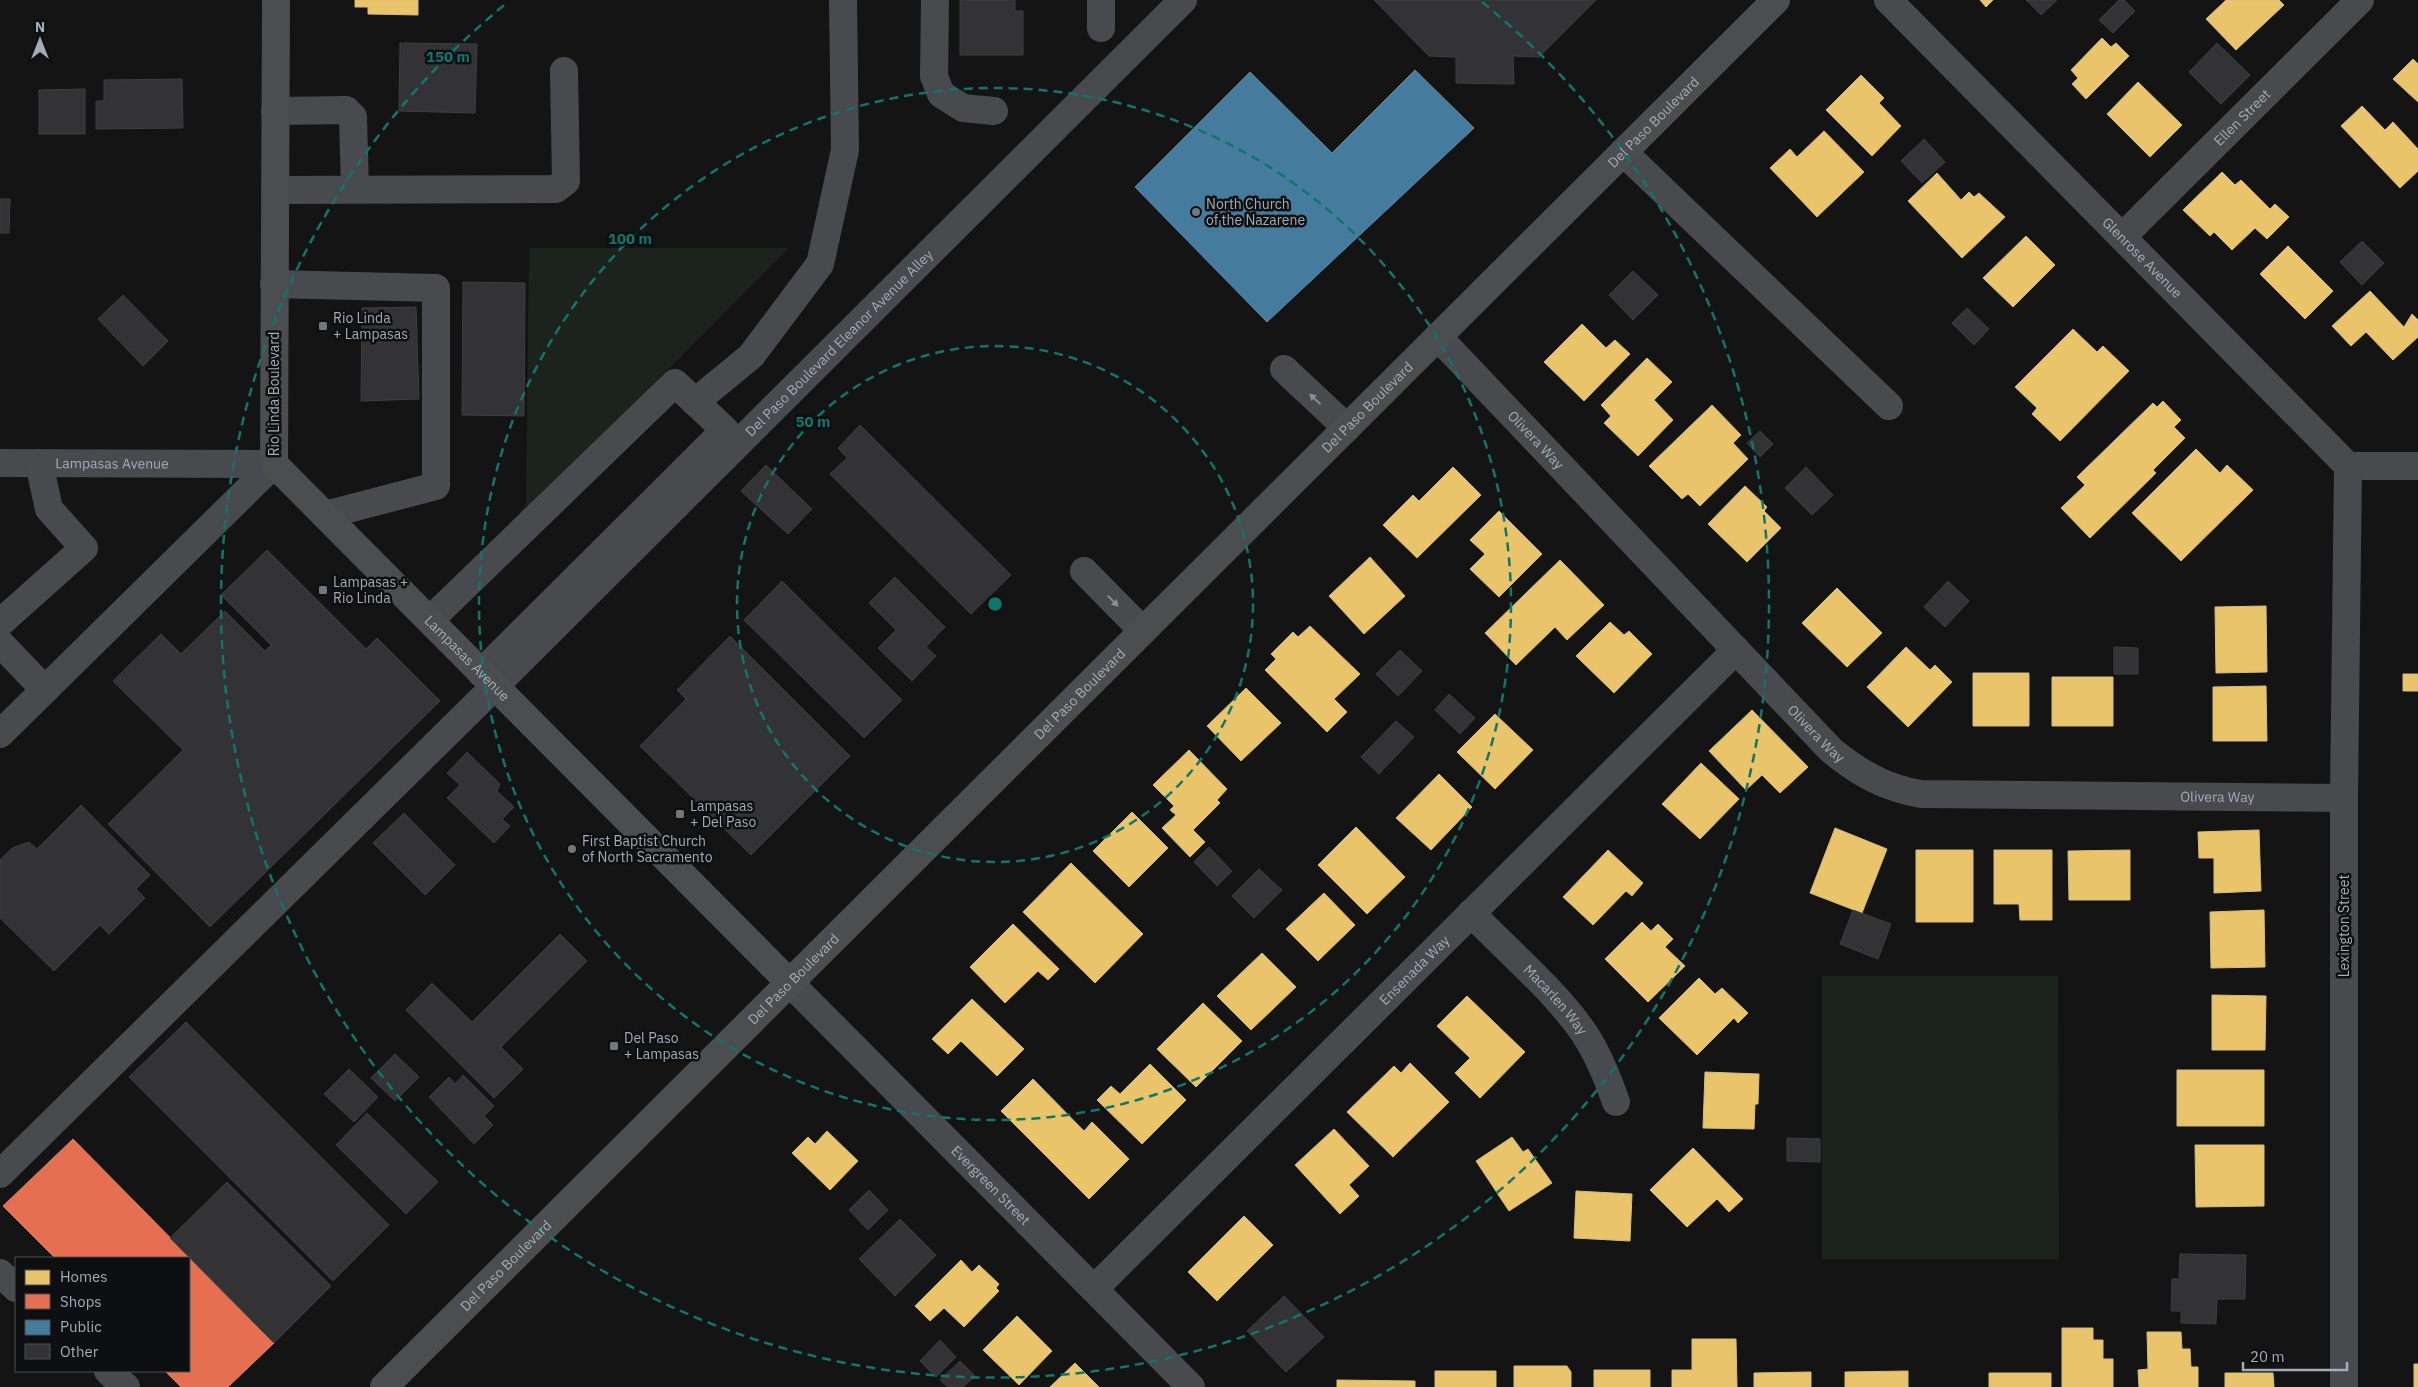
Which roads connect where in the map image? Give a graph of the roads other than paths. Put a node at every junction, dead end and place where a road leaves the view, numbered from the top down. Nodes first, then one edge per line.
1 (276, 0) edge
2 (843, 0) edge
3 (935, 0) edge
4 (1101, 0) edge
5 (1183, 0) edge
6 (1776, 0) edge
7 (1888, 0) edge
8 (2360, 0) edge
9 (1101, 28) dead end
10 (564, 71) dead end
11 (275, 111) junction
12 (994, 111) dead end
13 (1623, 152) junction
14 (354, 189) junction
15 (275, 190) junction
16 (2123, 236) junction
17 (274, 284) junction
18 (1438, 337) junction
19 (1284, 369) dead end
20 (695, 402) junction
21 (1889, 406) dead end
22 (1347, 428) junction
23 (0, 463) edge
24 (39, 463) junction
25 (274, 464) junction
26 (2348, 466) junction
27 (2418, 466) edge
28 (325, 516) junction
29 (1084, 571) dead end
30 (430, 620) junction
31 (0, 623) edge
32 (1143, 631) junction
33 (0, 643) edge
34 (1736, 650) junction
35 (488, 679) junction
36 (45, 690) junction
37 (0, 734) edge
38 (2344, 798) junction
39 (1471, 913) junction
40 (790, 983) junction
41 (1616, 1102) dead end
42 (0, 1174) edge
43 (0, 1273) edge
44 (15, 1287) edge
45 (1094, 1289) junction
46 (109, 1372) edge
47 (126, 1387) edge
48 (384, 1387) edge
49 (1191, 1387) edge
50 (2344, 1387) edge

1 - 11 main road, Rio Linda Boulevard
2 - 20 street
3 - 12 street
4 - 9 street
5 - 35 street, Del Paso Boulevard Eleanor Avenue Alley
6 - 13 main road, Del Paso Boulevard
7 - 16 street, Glenrose Avenue
8 - 16 street, Ellen Street
10 - 14 street
11 - 14 street
11 - 15 main road, Rio Linda Boulevard
13 - 18 main road, Del Paso Boulevard
13 - 21 street
14 - 15 street
15 - 17 main road, Rio Linda Boulevard
16 - 26 street, Glenrose Avenue
17 - 25 main road, Rio Linda Boulevard
17 - 28 street
18 - 22 main road, Del Paso Boulevard
18 - 34 street, Olivera Way
22 -> 19 street
20 - 30 street
20 - 35 street
22 - 32 main road, Del Paso Boulevard
23 - 24 street, Lampasas Avenue
24 - 25 street, Lampasas Avenue
24 - 31 street
25 - 28 main road, Lampasas Avenue
25 - 36 street, Rio Linda Boulevard
26 - 27 street
26 - 38 street, Lexington Street
28 - 30 main road, Lampasas Avenue
29 -> 32 street
30 - 35 main road, Lampasas Avenue
32 - 40 main road, Del Paso Boulevard
33 - 36 street
34 - 38 street, Olivera Way
34 - 39 street, Ensenada Way
35 - 40 main road, Lampasas Avenue
35 - 42 street
36 - 37 street, Rio Linda Boulevard
38 - 50 street, Lexington Street
39 - 41 street, Macarlen Way
39 - 45 street, Ensenada Way
40 - 45 street, Evergreen Street
40 - 48 main road, Del Paso Boulevard
43 - 44 street
45 - 49 street, Evergreen Street
46 - 47 street

